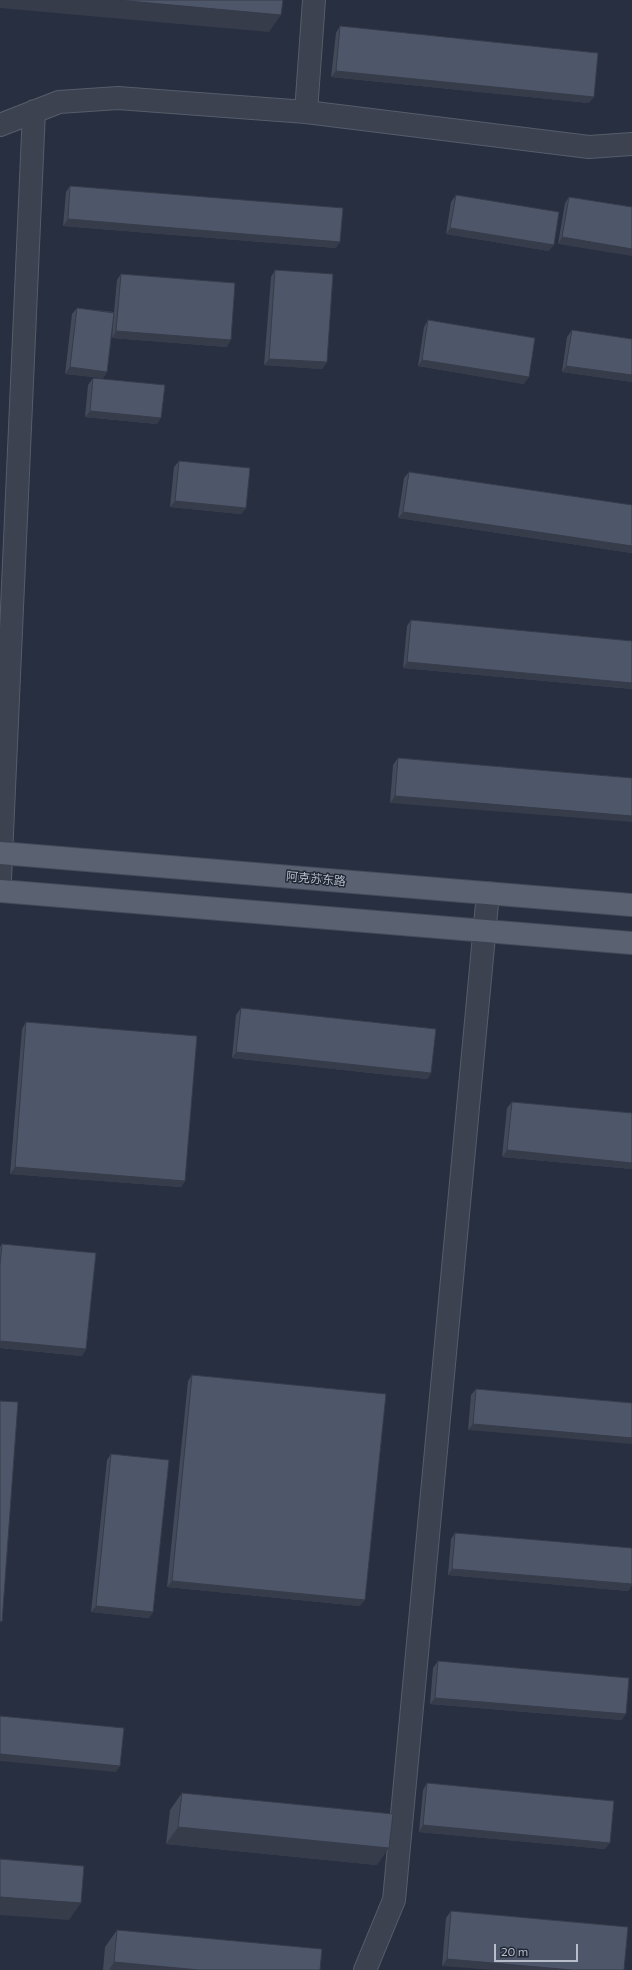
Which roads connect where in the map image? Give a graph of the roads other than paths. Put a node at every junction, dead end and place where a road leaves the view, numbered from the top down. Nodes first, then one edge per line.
1 (314, 0) edge
2 (34, 111) junction
3 (306, 112) junction
4 (0, 125) edge
5 (632, 144) edge
6 (1, 853) edge
7 (0, 879) edge
8 (0, 891) edge
9 (488, 893) junction
10 (632, 905) edge
11 (484, 931) junction
12 (632, 943) edge
13 (365, 1970) edge

1 - 3 street
2 - 3 street
2 - 4 street
2 - 6 street
3 - 5 street
6 - 7 street
6 - 9 main road, 阿克苏东路
8 - 11 main road
9 - 10 main road, 阿克苏东路
9 - 11 street
11 - 12 main road
11 - 13 street

